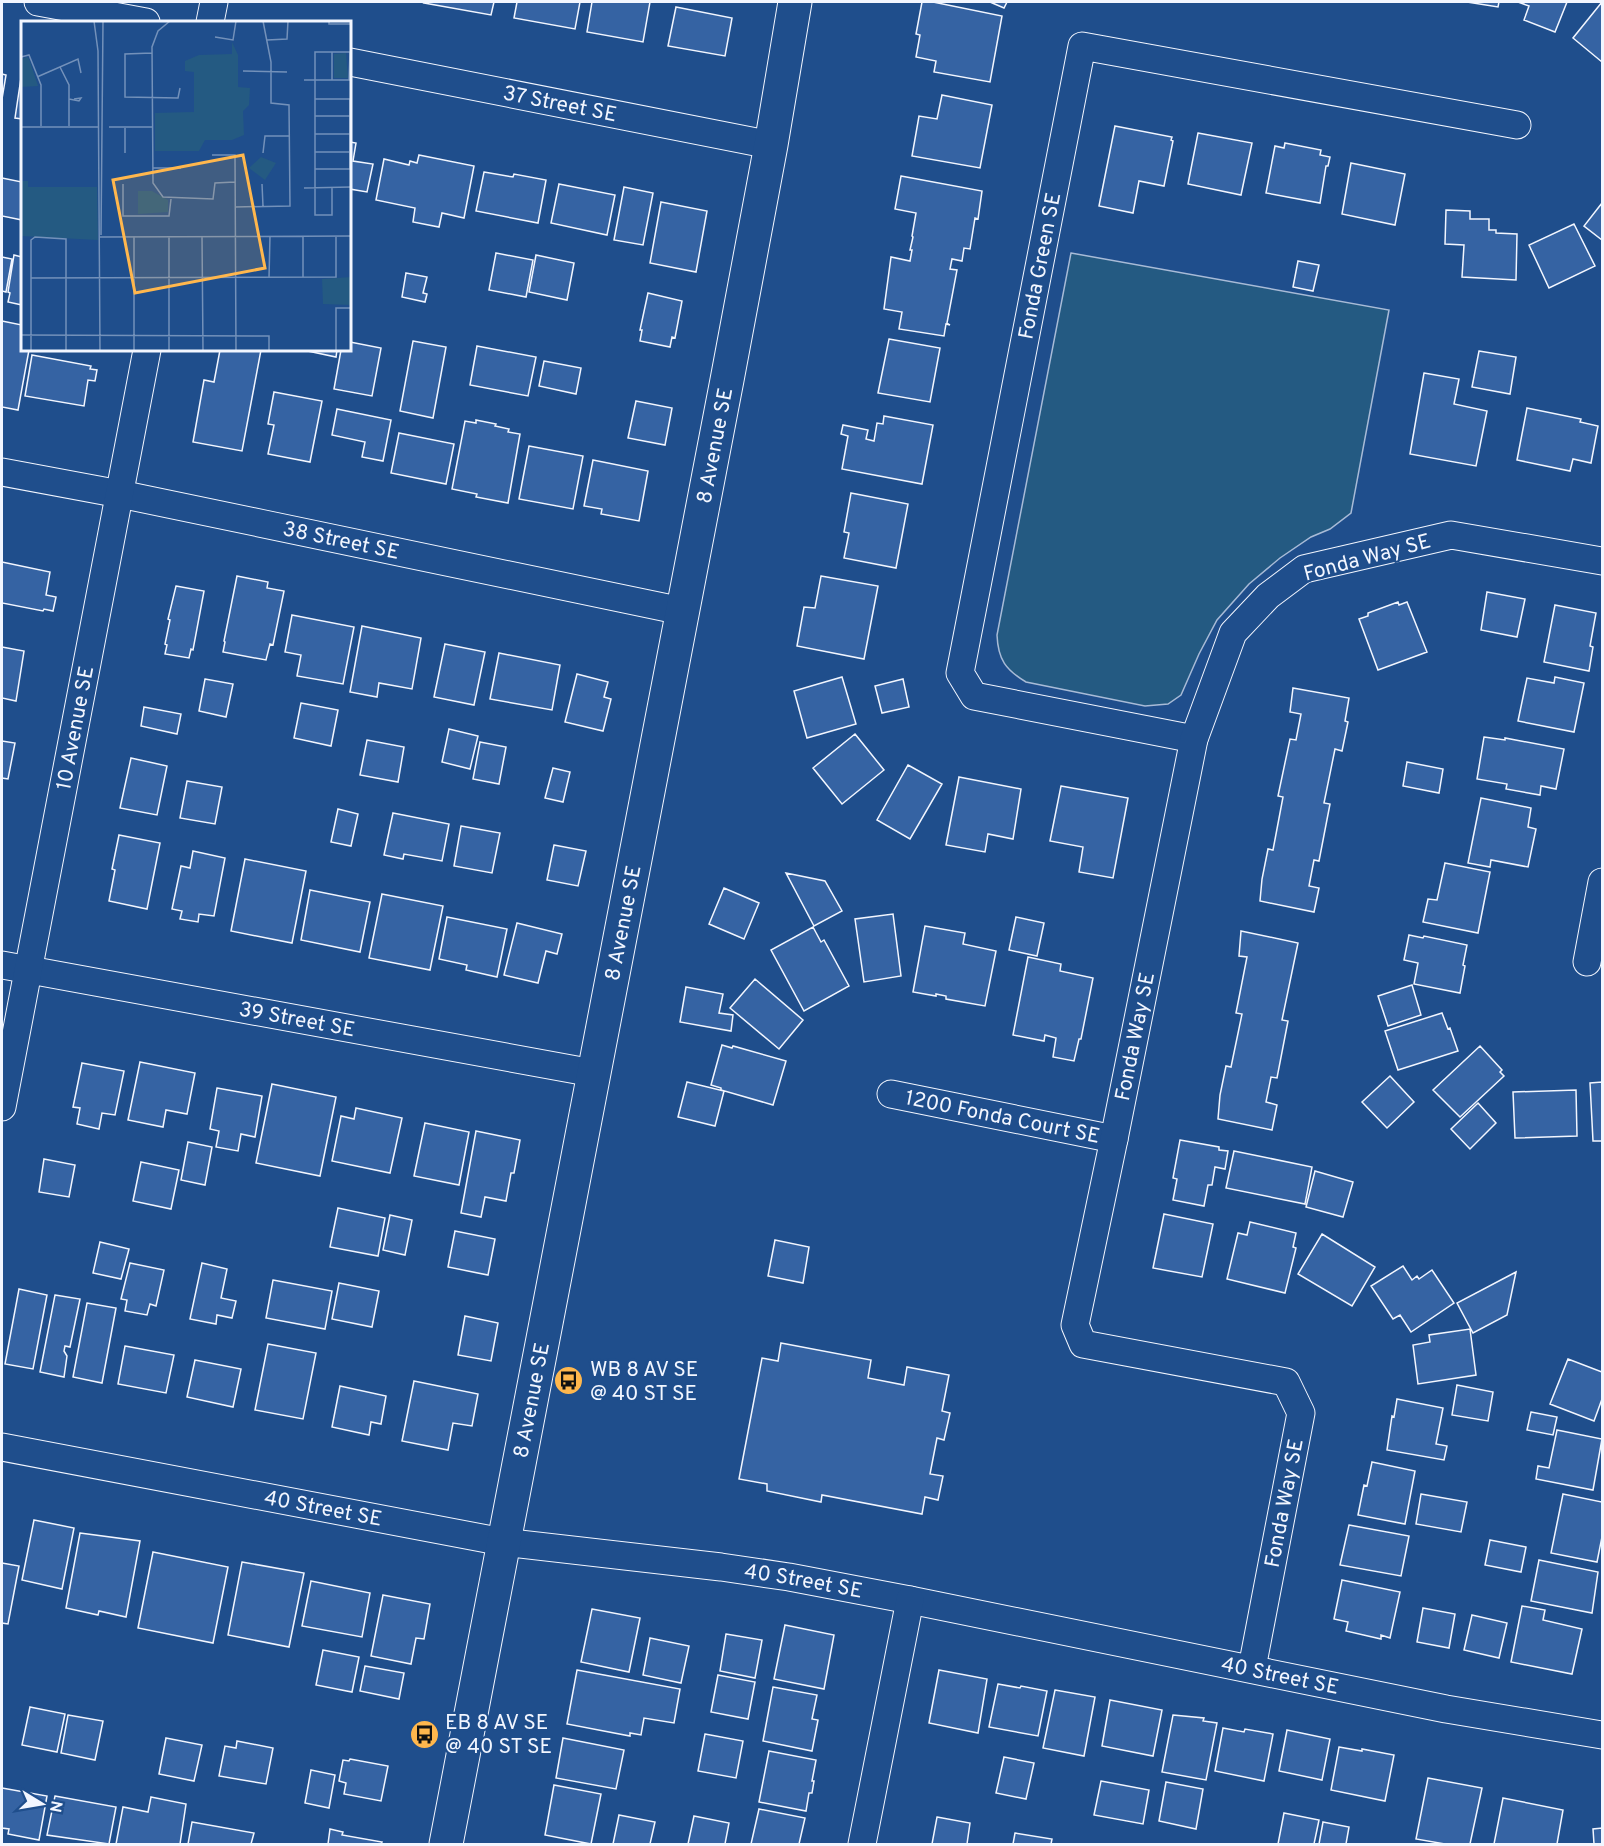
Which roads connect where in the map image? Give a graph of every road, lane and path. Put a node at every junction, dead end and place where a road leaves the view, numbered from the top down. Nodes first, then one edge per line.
1 (38, 2) edge
2 (214, 2) edge
3 (795, 2) edge
4 (141, 21) edge
5 (210, 21) edge
6 (351, 62) edge
7 (1517, 125) dead end
8 (771, 145) junction
9 (147, 351) edge
10 (2, 472) edge
11 (120, 494) junction
12 (1602, 561) edge
13 (682, 612) junction
14 (1194, 739) junction
15 (1602, 882) edge
16 (1587, 962) dead end
17 (2, 965) edge
18 (28, 970) junction
19 (593, 1073) junction
20 (891, 1094) dead end
21 (2, 1107) edge
22 (1114, 1139) junction
23 (2, 1447) edge
24 (503, 1542) junction
25 (910, 1600) junction
26 (1252, 1668) junction
27 (1602, 1735) edge
28 (446, 1845) edge
29 (862, 1845) edge

1 - 4 street
2 - 5 street
3 - 8 street, 8 Avenue SE
6 - 8 street, 37 Street SE
7 - 14 street, Fonda Green SE
8 - 13 street, 8 Avenue SE
9 - 11 street, 10 Avenue SE
10 - 11 street, 38 Street SE
11 - 13 street, 38 Street SE
11 - 18 street, 10 Avenue SE
12 - 14 street, Fonda Way SE
13 - 19 street, 8 Avenue SE
14 - 22 street, Fonda Way SE
15 - 16 street
17 - 18 street, 39 Street SE
18 - 19 street, 39 Street SE
18 - 21 street, 10 Avenue SE
19 - 24 street, 8 Avenue SE
20 - 22 street, 1200 Fonda Court SE
22 - 26 street, Fonda Way SE
23 - 24 street, 40 Street SE
24 - 25 street, 40 Street SE
24 - 28 street, 8 Avenue SE
25 - 26 street, 40 Street SE
25 - 29 street
26 - 27 street, 40 Street SE

